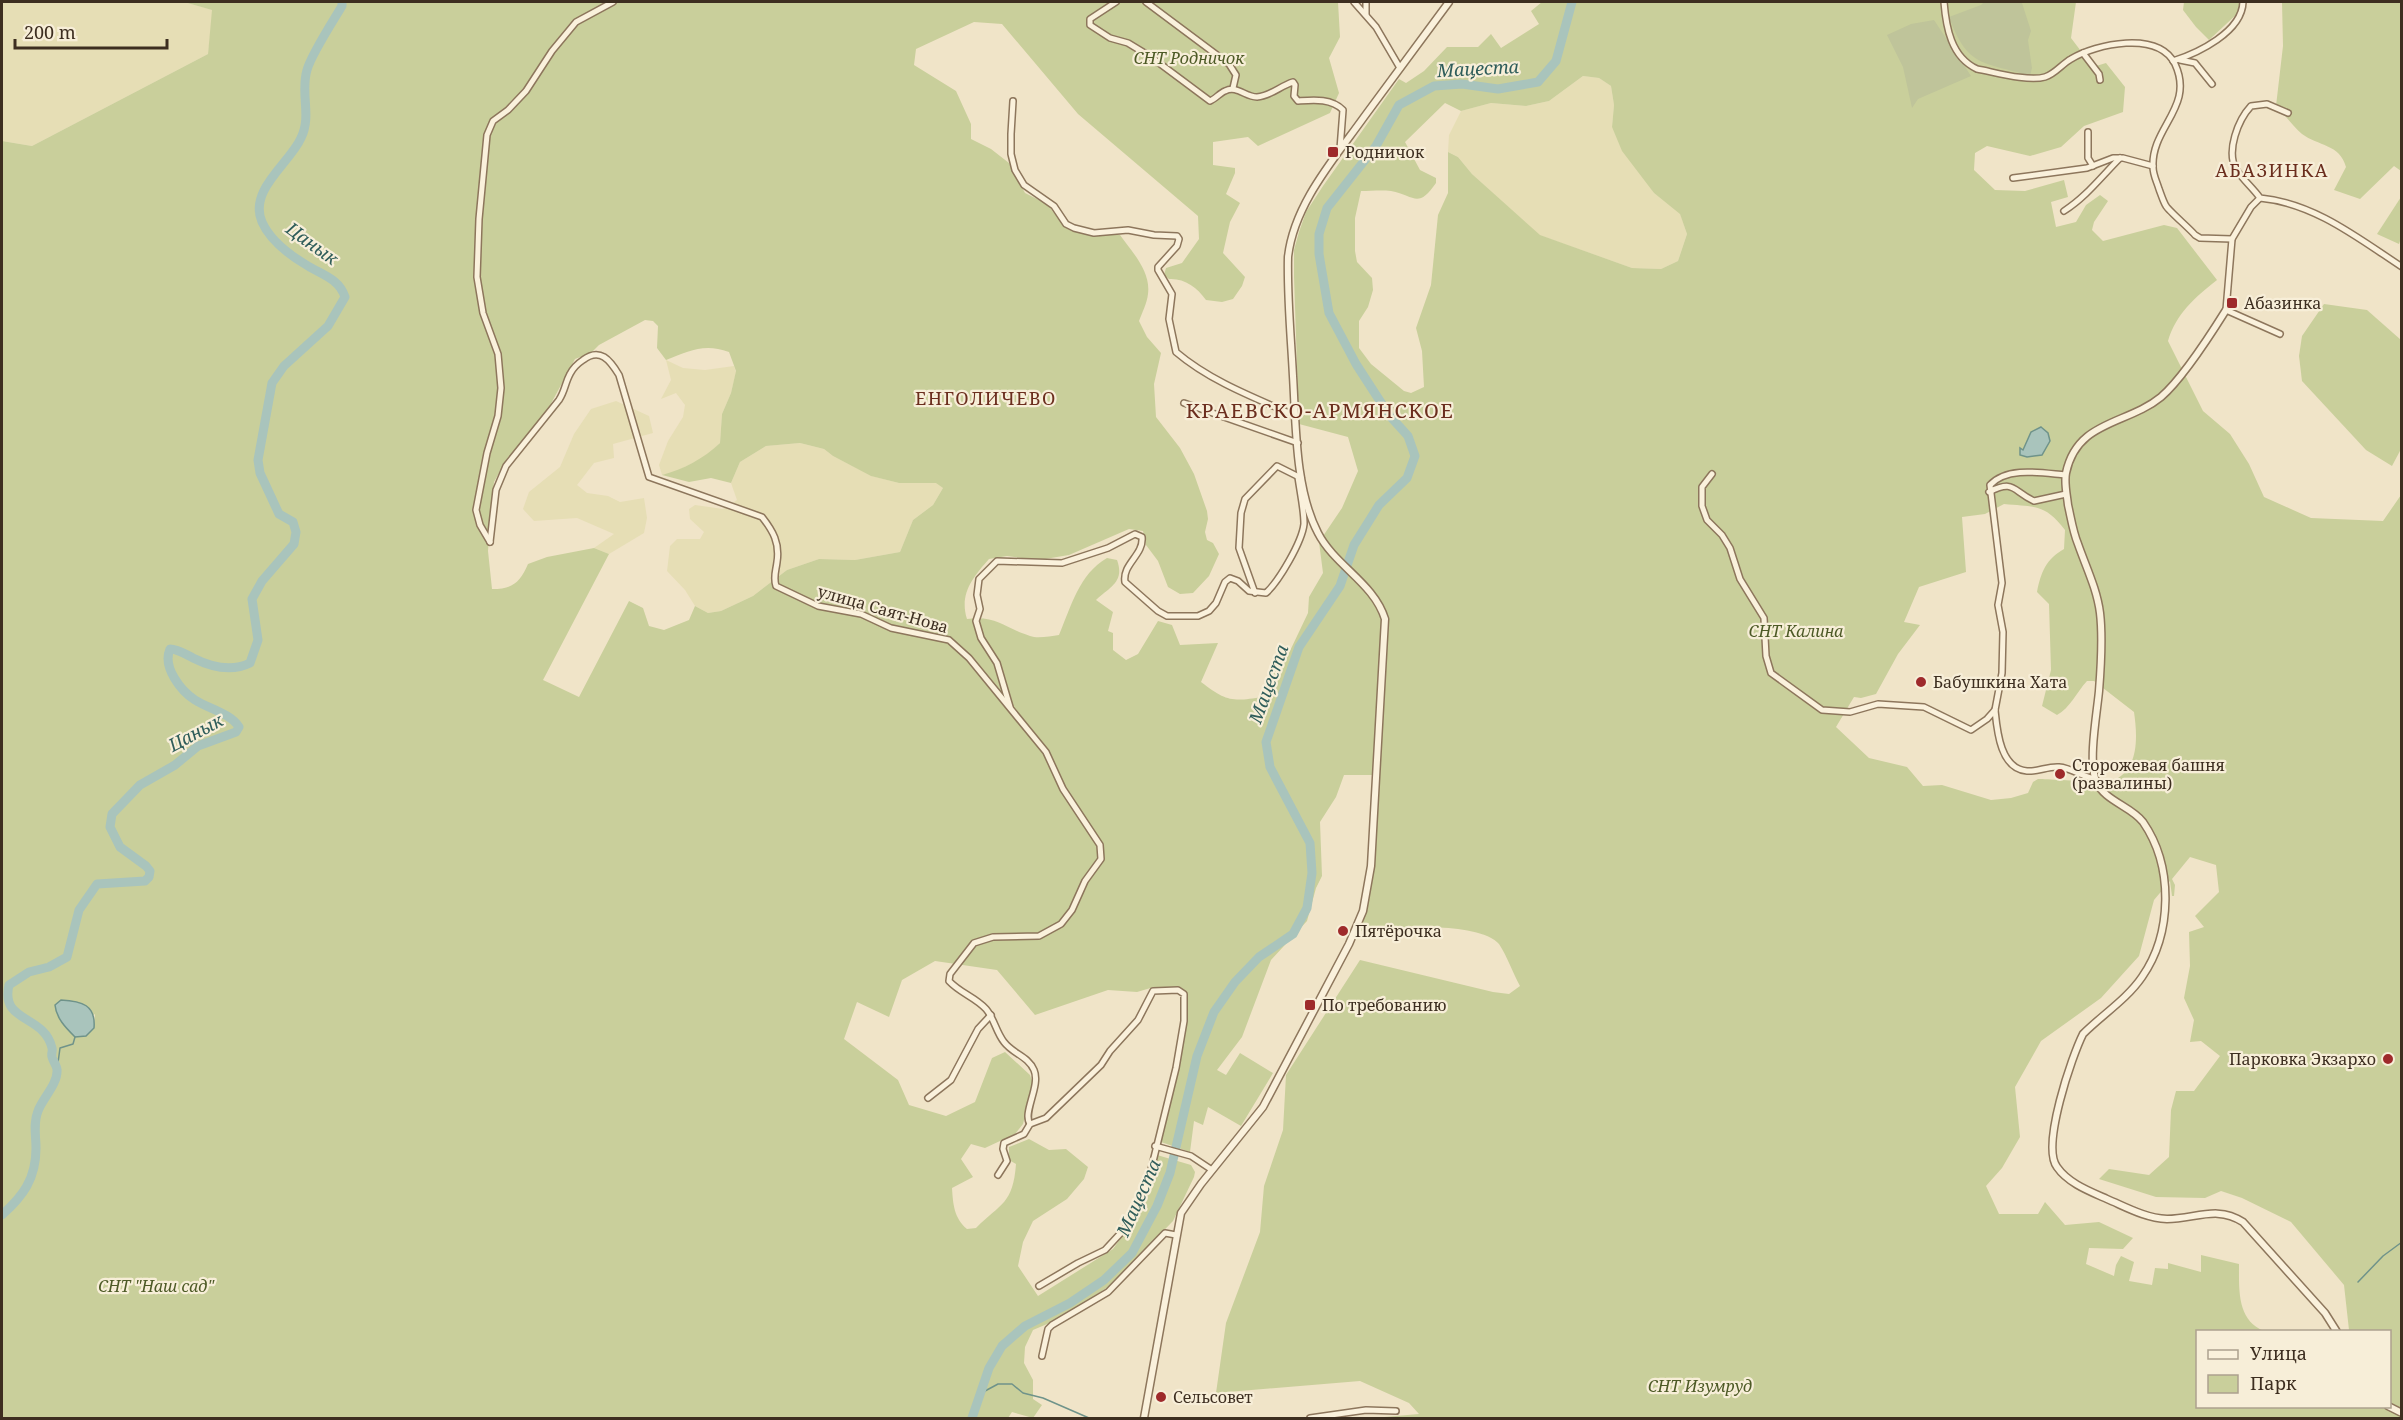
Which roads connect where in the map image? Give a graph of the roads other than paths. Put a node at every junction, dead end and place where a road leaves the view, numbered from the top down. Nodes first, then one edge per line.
1 (613, 2) edge
2 (1116, 2) edge
3 (1146, 2) edge
4 (1354, 2) edge
5 (1366, 2) edge
6 (1449, 2) edge
7 (1944, 2) edge
8 (2242, 2) edge
9 (1366, 14) junction
10 (2083, 53) junction
11 (2176, 60) junction
12 (1400, 68) junction
13 (2100, 80) dead end
14 (2212, 84) dead end
15 (1233, 88) junction
16 (1013, 101) dead end
17 (2288, 113) dead end
18 (2088, 132) dead end
19 (1340, 149) junction
20 (2080, 157) dead end
21 (2088, 158) junction
22 (2120, 158) junction
23 (2093, 166) junction
24 (2153, 166) junction
25 (2013, 178) dead end
26 (2260, 198) junction
27 (2064, 211) dead end
28 (2232, 239) junction
29 (2402, 267) edge
30 (2226, 310) junction
31 (2280, 334) dead end
32 (1184, 403) dead end
33 (1296, 416) junction
34 (1298, 443) junction
35 (1712, 474) dead end
36 (2065, 475) junction
37 (1300, 478) junction
38 (1989, 492) junction
39 (2066, 494) junction
40 (1255, 593) junction
41 (1010, 709) junction
42 (1995, 710) junction
43 (1987, 719) junction
44 (1996, 721) junction
45 (2095, 779) junction
46 (991, 1015) junction
47 (928, 1098) dead end
48 (1030, 1124) junction
49 (1155, 1146) junction
50 (1212, 1170) junction
51 (998, 1175) dead end
52 (1176, 1235) junction
53 (1039, 1286) dead end
54 (2336, 1330) edge
55 (1042, 1356) dead end
56 (1396, 1411) dead end
57 (1144, 1419) edge
58 (1310, 1419) edge

1 - 41 street, улица Саят-Нова
2 - 15 street
3 - 15 street
4 - 9 street
5 - 9 street
6 - 12 street
7 - 10 street
8 - 11 street
9 - 12 street
10 - 11 street
10 - 13 street
11 - 14 street
11 - 24 street
12 - 19 street
15 - 19 street
16 - 33 street
17 - 26 street
18 - 21 street
19 - 33 street
20 - 21 street
21 - 23 street
22 - 23 street
22 - 24 street
22 - 27 street
23 - 25 street
24 - 28 street
26 - 28 street
26 - 29 street
28 - 30 street
30 - 31 street
30 - 36 street
32 - 34 street
33 - 34 street
34 - 37 street
35 - 43 street
36 - 38 street
36 - 39 street
37 - 40 street
37 - 40 street
37 - 50 street
38 - 39 street
38 - 42 street
39 - 45 street
40 - 41 street
41 - 46 street, улица Саят-Нова
42 - 43 street
42 - 44 street
43 - 44 street
44 - 45 street
45 - 54 street
46 - 47 street
46 - 48 street, улица Саят-Нова
48 - 49 street
48 - 51 street
49 - 50 street
49 - 53 street
50 - 52 street
52 - 55 street
52 - 57 street
56 - 58 street

